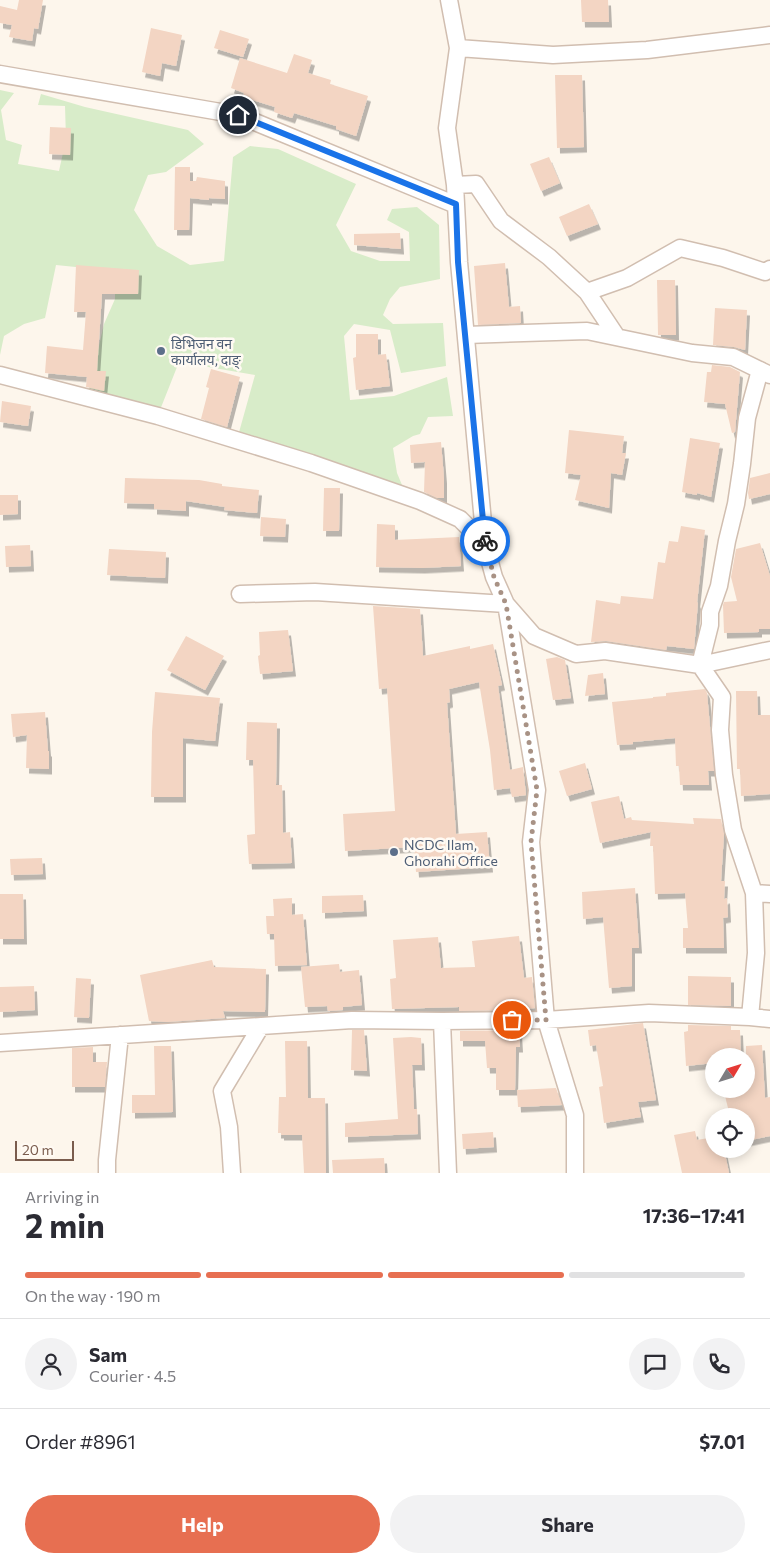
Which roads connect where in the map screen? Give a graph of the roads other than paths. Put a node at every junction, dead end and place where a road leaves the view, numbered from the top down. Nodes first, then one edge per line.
1 (449, 0) edge
2 (770, 35) edge
3 (458, 48) junction
4 (0, 74) edge
5 (455, 185) junction
6 (456, 204) junction
7 (770, 269) edge
8 (587, 292) junction
9 (466, 335) junction
10 (617, 337) junction
11 (765, 373) edge
12 (0, 375) edge
13 (485, 544) junction
14 (240, 594) dead end
15 (506, 604) junction
16 (770, 650) edge
17 (700, 665) junction
18 (762, 894) edge
19 (750, 1017) junction
20 (770, 1019) edge
21 (546, 1020) junction
22 (442, 1021) junction
23 (262, 1026) junction
24 (120, 1035) junction
25 (0, 1043) edge
26 (107, 1173) edge
27 (232, 1173) edge
28 (448, 1173) edge
29 (574, 1173) edge

1 - 3 street
2 - 3 street
3 - 5 street
4 - 6 street
5 - 6 street
5 - 8 street
6 - 9 street
7 - 8 street
8 - 10 street
9 - 10 street
9 - 13 street
10 - 11 street
11 - 17 street
12 - 13 street
13 - 15 street
14 - 15 street
15 - 17 street
15 - 21 street
16 - 17 street
17 - 18 street
18 - 19 street
19 - 20 street
19 - 21 street
21 - 22 street
21 - 29 street
22 - 23 street
22 - 28 street
23 - 24 street
23 - 27 street
24 - 25 street
24 - 26 street

